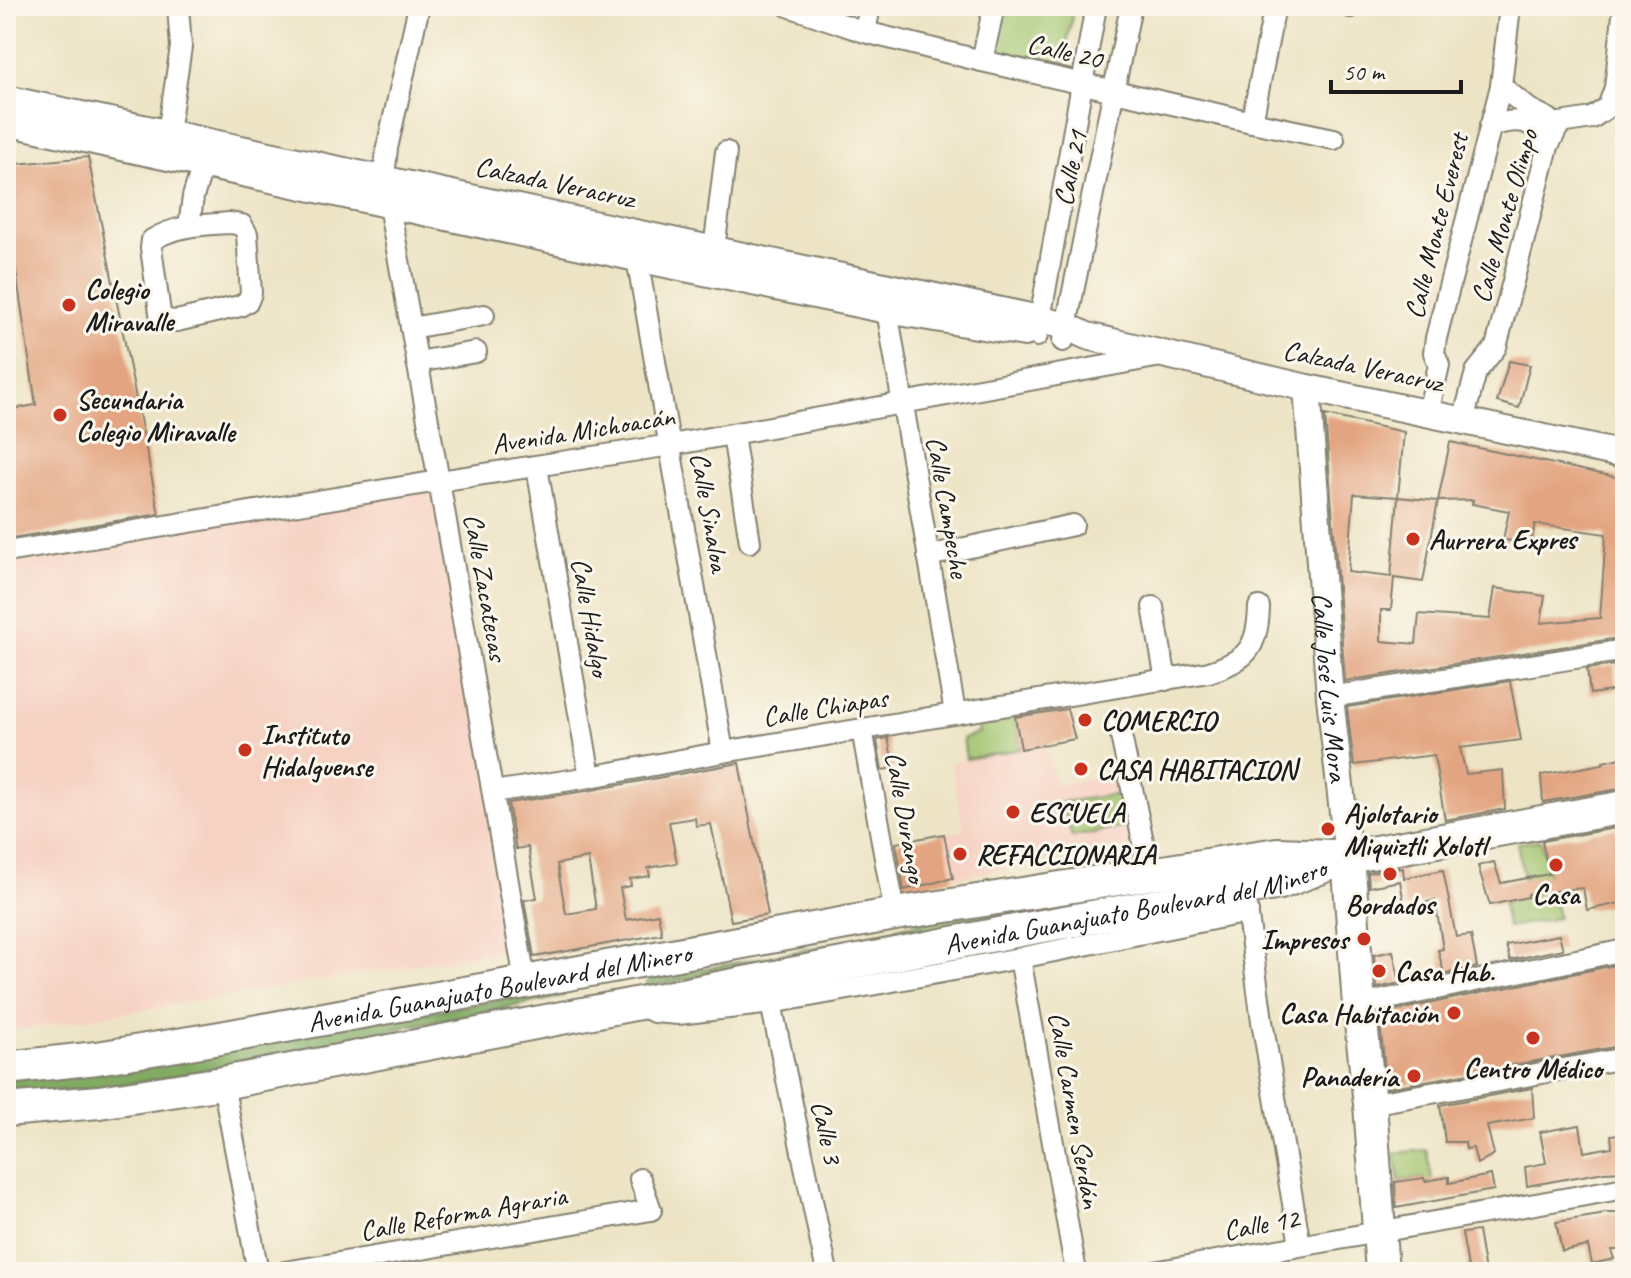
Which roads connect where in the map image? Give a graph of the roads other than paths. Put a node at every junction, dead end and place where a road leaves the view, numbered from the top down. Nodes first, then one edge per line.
1 (178, 6) edge
2 (419, 6) edge
3 (788, 6) edge
4 (870, 6) edge
5 (994, 6) edge
6 (1096, 6) edge
7 (1131, 6) edge
8 (1275, 6) edge
9 (1510, 6) edge
10 (1624, 6) edge
11 (865, 32) junction
12 (982, 61) junction
13 (1082, 84) junction
14 (1501, 86) junction
15 (1114, 91) junction
16 (16, 113) edge
17 (1252, 122) junction
18 (1560, 123) junction
19 (1490, 126) junction
20 (84, 127) junction
21 (168, 133) junction
22 (1334, 139) dead end
23 (1548, 146) junction
24 (726, 152) dead end
25 (203, 164) junction
26 (386, 191) junction
27 (189, 226) junction
28 (639, 246) junction
29 (714, 250) junction
30 (887, 310) junction
31 (484, 315) dead end
32 (411, 328) junction
33 (1059, 332) junction
34 (476, 352) dead end
35 (1167, 355) junction
36 (417, 362) junction
37 (1439, 365) junction
38 (1476, 372) junction
39 (1307, 388) junction
40 (902, 404) junction
41 (1428, 413) junction
42 (1463, 421) junction
43 (733, 435) junction
44 (671, 445) junction
45 (1625, 455) edge
46 (537, 467) junction
47 (439, 481) junction
48 (1073, 525) dead end
49 (750, 542) dead end
50 (6, 552) edge
51 (928, 556) junction
52 (1153, 607) dead end
53 (1259, 607) dead end
54 (1625, 650) edge
55 (1166, 680) junction
56 (1330, 697) junction
57 (955, 713) junction
58 (1118, 721) dead end
59 (862, 729) junction
60 (723, 752) junction
61 (590, 777) junction
62 (493, 792) junction
63 (1625, 807) edge
64 (1348, 857) junction
65 (1150, 875) junction
66 (1244, 887) junction
67 (880, 917) junction
68 (1625, 950) edge
69 (1020, 958) junction
70 (557, 975) junction
71 (525, 981) junction
72 (771, 1003) junction
73 (639, 1004) junction
74 (1359, 1005) junction
75 (1625, 1058) edge
76 (330, 1062) junction
77 (6, 1068) edge
78 (223, 1083) junction
79 (1370, 1104) junction
80 (6, 1110) edge
81 (640, 1179) dead end
82 (1625, 1188) edge
83 (1378, 1231) junction
84 (1300, 1245) junction
85 (258, 1272) edge
86 (285, 1272) edge
87 (827, 1272) edge
88 (1076, 1272) edge
89 (1154, 1272) edge
90 (1382, 1272) edge

1 - 21 street
2 - 26 street, Calle Zacatecas
3 - 11 street, Calle 20
4 - 11 street
5 - 12 street
6 - 13 street, Calle 21
7 - 15 street, Calle 21
8 - 17 street
9 - 14 street, Calle Monte Everest
10 - 18 street, Calle Monte Olimpo
11 - 12 street, Calle 20
12 - 13 street, Calle 20
13 - 15 street, Calle 20
13 - 33 street, Calle 21
14 - 18 street
14 - 19 street, Calle Monte Everest
15 - 17 street, Calle 20
15 - 33 street, Calle 21
16 - 20 street, Calzada Veracruz
17 - 22 street, Calle 20
18 - 23 street, Calle Monte Olimpo
19 - 23 street
19 - 37 street, Calle Monte Everest
20 - 21 street, Calzada Veracruz
20 - 25 street, Calzada Veracruz
21 - 26 street, Calzada Veracruz
23 - 38 street, Calle Monte Olimpo
24 - 29 street
25 - 26 street, Calzada Veracruz
25 - 27 street
26 - 28 street, Calzada Veracruz
26 - 32 street, Calle Zacatecas
27 - 27 street
28 - 29 street, Calzada Veracruz
28 - 30 street, Calzada Veracruz
28 - 44 street, Calle Sinaloa
29 - 33 street, Calzada Veracruz
30 - 33 street, Calzada Veracruz
30 - 40 street, Calle Campeche
31 - 32 street
32 - 36 street, Calle Zacatecas
33 - 35 street, Calzada Veracruz
34 - 36 street
35 - 39 street, Calzada Veracruz
35 - 40 street, Avenida Michoacán
36 - 47 street, Calle Zacatecas
37 - 38 street
37 - 41 street, Calle Monte Everest
38 - 42 street, Calle Monte Olimpo
39 - 41 street, Calzada Veracruz
39 - 56 street, Calle José Luis Mora
40 - 43 street, Avenida Michoacán
40 - 51 street, Calle Campeche
41 - 42 street, Calzada Veracruz
42 - 45 street, Calzada Veracruz
43 - 44 street, Avenida Michoacán
43 - 49 street
44 - 46 street, Avenida Michoacán
44 - 60 street, Calle Sinaloa
46 - 47 street, Avenida Michoacán
46 - 61 street, Calle Hidalgo
47 - 50 street, Avenida Michoacán
47 - 62 street, Calle Zacatecas
48 - 51 street
51 - 57 street, Calle Campeche
52 - 55 street
53 - 55 street, Calle Chiapas
54 - 56 street
55 - 57 street, Calle Chiapas
56 - 64 street, Calle José Luis Mora
57 - 59 street, Calle Chiapas
58 - 65 street
59 - 60 street, Calle Chiapas
59 - 67 street, Calle Durango
60 - 61 street, Calle Chiapas
61 - 62 street, Calle Chiapas
62 - 71 street, Calle Zacatecas
63 - 64 main road, Avenida Guanajuato Boulevard del Minero
64 - 66 main road, Avenida Guanajuato Boulevard del Minero
64 - 74 main road, Calle José Luis Mora
65 - 66 main road, Avenida Guanajuato Boulevard del Minero
65 - 67 main road, Avenida Guanajuato Boulevard del Minero
66 - 69 street
66 - 73 main road, Avenida Guanajuato Boulevard del Minero
66 - 84 street
67 - 70 main road, Avenida Guanajuato Boulevard del Minero
67 - 73 main road
68 - 74 street
69 - 72 street
69 - 88 street, Calle Carmen Serdán
70 - 71 main road, Avenida Guanajuato Boulevard del Minero
70 - 76 main road
71 - 77 main road, Avenida Guanajuato Boulevard del Minero
72 - 73 street
72 - 87 street, Calle 3
73 - 76 main road, Avenida Guanajuato Boulevard del Minero
74 - 79 main road, Calle José Luis Mora
75 - 79 street
76 - 78 main road, Avenida Guanajuato Boulevard del Minero
78 - 80 main road, Avenida Guanajuato Boulevard del Minero
78 - 85 street
79 - 83 main road, Calle José Luis Mora
81 - 86 street, Calle Reforma Agraria
82 - 83 street, Calle 12
83 - 84 street, Calle 12
83 - 90 main road, Calle José Luis Mora
84 - 89 street, Calle 12

